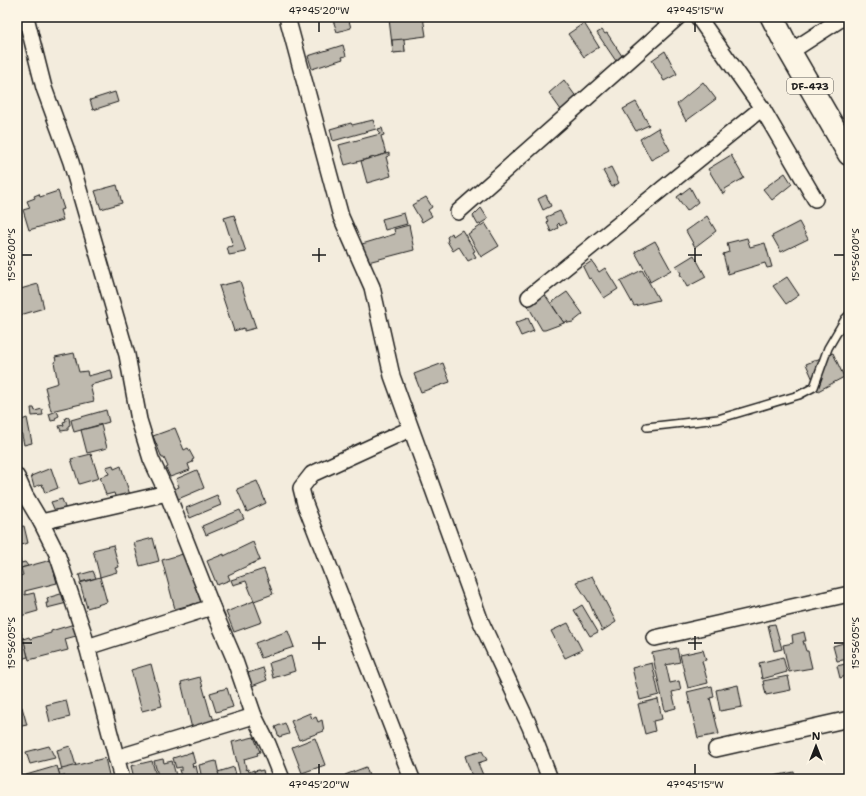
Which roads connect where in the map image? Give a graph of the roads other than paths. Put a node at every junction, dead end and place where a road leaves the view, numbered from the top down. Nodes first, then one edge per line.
1 (26, 17) edge
2 (287, 17) edge
3 (678, 17) edge
4 (698, 17) edge
5 (772, 17) edge
6 (844, 17) edge
7 (790, 52) junction
8 (762, 108) junction
9 (849, 154) edge
10 (815, 199) dead end
11 (458, 212) dead end
12 (529, 297) dead end
13 (849, 315) edge
14 (647, 427) dead end
15 (410, 429) junction
16 (17, 476) edge
17 (167, 493) junction
18 (41, 522) junction
19 (849, 594) edge
20 (212, 607) junction
21 (655, 638) dead end
22 (87, 647) junction
23 (254, 716) junction
24 (849, 719) edge
25 (716, 749) dead end
26 (116, 758) junction
27 (122, 779) edge
28 (282, 779) edge
29 (412, 779) edge
30 (550, 779) edge

1 - 17 street
2 - 15 street
3 - 11 street
4 - 8 street
5 - 7 main road, DF-473
6 - 7 street
7 - 9 main road, DF-473
8 - 10 street
8 - 12 street
13 - 14 lane
15 - 29 street
15 - 30 street
16 - 18 street
17 - 18 street
17 - 20 street
18 - 22 street
19 - 21 street
20 - 22 street
20 - 23 street
22 - 26 street
23 - 26 street
23 - 28 street
24 - 25 street
26 - 27 street

